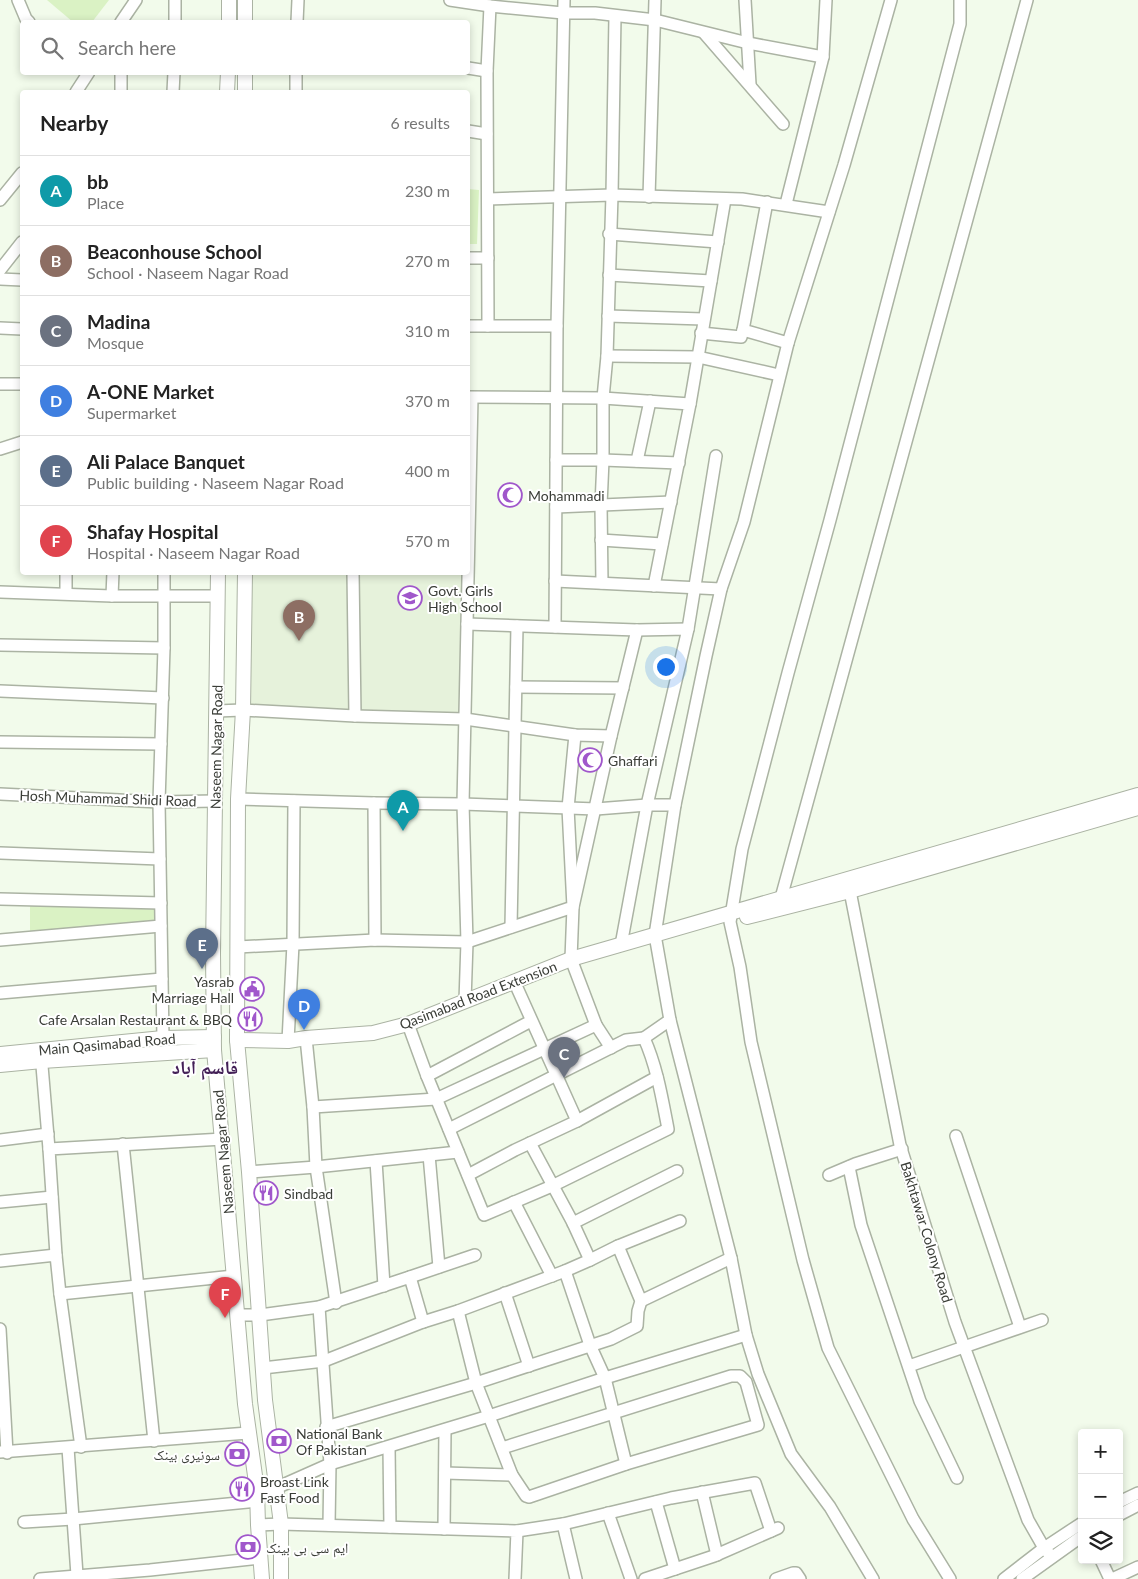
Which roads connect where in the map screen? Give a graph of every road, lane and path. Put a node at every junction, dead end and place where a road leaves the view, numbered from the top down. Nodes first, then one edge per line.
1 (18, 0) edge
2 (136, 0) edge
3 (175, 0) edge
4 (229, 0) edge
5 (245, 0) edge
6 (298, 0) edge
7 (450, 0) edge
8 (564, 0) edge
9 (655, 0) edge
10 (745, 0) edge
11 (826, 0) edge
12 (891, 0) edge
13 (960, 0) edge
14 (1027, 0) edge
15 (490, 6) junction
16 (563, 13) junction
17 (615, 16) junction
18 (27, 20) edge
19 (123, 20) edge
20 (175, 20) edge
21 (228, 20) edge
22 (245, 20) edge
23 (297, 20) edge
24 (655, 20) junction
25 (704, 33) junction
26 (748, 42) junction
27 (823, 57) junction
28 (470, 68) edge
29 (486, 71) junction
30 (121, 75) edge
31 (174, 75) edge
32 (228, 75) edge
33 (245, 75) edge
34 (296, 75) edge
35 (86, 77) edge
36 (750, 84) junction
37 (77, 90) edge
38 (121, 90) edge
39 (173, 90) edge
40 (227, 90) edge
41 (245, 90) edge
42 (296, 90) edge
43 (783, 124) dead end
44 (470, 132) edge
45 (487, 134) junction
46 (20, 180) edge
47 (612, 195) junction
48 (560, 196) junction
49 (649, 198) junction
50 (488, 199) junction
51 (725, 199) junction
52 (0, 200) edge
53 (767, 202) junction
54 (786, 204) junction
55 (829, 212) junction
56 (610, 234) junction
57 (718, 242) junction
58 (20, 245) edge
59 (470, 258) edge
60 (488, 258) junction
61 (0, 270) edge
62 (609, 275) junction
63 (0, 279) edge
64 (20, 280) edge
65 (711, 281) junction
66 (608, 316) junction
67 (703, 319) junction
68 (470, 326) edge
69 (488, 326) junction
70 (557, 326) junction
71 (0, 328) edge
72 (20, 329) edge
73 (743, 330) junction
74 (701, 333) junction
75 (788, 343) junction
76 (607, 356) junction
77 (698, 357) junction
78 (779, 375) junction
79 (0, 384) edge
80 (20, 384) edge
81 (470, 398) edge
82 (557, 398) junction
83 (603, 398) junction
84 (650, 401) junction
85 (690, 404) junction
86 (20, 443) edge
87 (0, 449) edge
88 (716, 456) dead end
89 (556, 460) junction
90 (603, 460) junction
91 (637, 462) junction
92 (679, 463) junction
93 (671, 502) junction
94 (601, 505) junction
95 (556, 507) junction
96 (601, 540) junction
97 (662, 544) junction
98 (66, 575) edge
99 (113, 575) edge
100 (164, 575) edge
101 (218, 575) edge
102 (245, 575) edge
103 (353, 575) edge
104 (467, 575) edge
105 (555, 581) junction
106 (602, 583) junction
107 (654, 586) junction
108 (694, 588) junction
109 (721, 590) junction
110 (0, 592) edge
111 (66, 593) junction
112 (164, 595) junction
113 (112, 596) junction
114 (217, 596) junction
115 (466, 624) junction
116 (517, 626) junction
117 (555, 627) junction
118 (688, 629) junction
119 (637, 630) junction
120 (0, 645) edge
121 (164, 648) junction
122 (516, 687) junction
123 (623, 688) junction
124 (0, 691) edge
125 (162, 698) junction
126 (216, 710) junction
127 (243, 710) junction
128 (355, 716) junction
129 (464, 719) junction
130 (515, 727) junction
131 (575, 735) junction
132 (611, 736) junction
133 (0, 742) edge
134 (161, 744) junction
135 (0, 794) edge
136 (1138, 796) edge
137 (238, 799) junction
138 (215, 801) junction
139 (294, 801) junction
140 (159, 802) junction
141 (374, 803) junction
142 (462, 804) junction
143 (647, 805) junction
144 (675, 805) junction
145 (514, 806) junction
146 (568, 808) junction
147 (596, 808) junction
148 (1138, 808) edge
149 (0, 853) edge
150 (160, 859) junction
151 (850, 890) junction
152 (781, 898) junction
153 (0, 899) edge
154 (161, 903) junction
155 (573, 907) junction
156 (732, 917) junction
157 (161, 926) junction
158 (511, 927) junction
159 (656, 935) junction
160 (0, 940) edge
161 (375, 940) junction
162 (467, 942) junction
163 (293, 944) junction
164 (621, 945) junction
165 (238, 947) junction
166 (571, 960) junction
167 (162, 978) junction
168 (514, 980) junction
169 (0, 993) edge
170 (465, 1002) junction
171 (670, 1020) junction
172 (531, 1022) junction
173 (408, 1024) junction
174 (596, 1025) junction
175 (163, 1038) junction
176 (306, 1038) junction
177 (644, 1038) junction
178 (237, 1040) junction
179 (288, 1041) junction
180 (214, 1043) junction
181 (611, 1048) junction
182 (544, 1049) junction
183 (0, 1054) edge
184 (41, 1055) junction
185 (0, 1065) edge
186 (556, 1075) junction
187 (427, 1076) junction
188 (657, 1077) junction
189 (436, 1099) junction
190 (313, 1107) junction
191 (577, 1121) junction
192 (449, 1129) junction
193 (48, 1134) junction
194 (956, 1136) dead end
195 (223, 1139) junction
196 (0, 1140) edge
197 (530, 1143) junction
198 (123, 1144) junction
199 (49, 1149) junction
200 (902, 1149) junction
201 (458, 1152) junction
202 (429, 1155) junction
203 (376, 1161) junction
204 (316, 1167) junction
205 (849, 1167) junction
206 (677, 1171) dead end
207 (249, 1172) junction
208 (468, 1175) junction
209 (828, 1175) dead end
210 (552, 1186) junction
211 (251, 1195) junction
212 (227, 1196) junction
213 (52, 1197) junction
214 (0, 1202) edge
215 (514, 1202) junction
216 (680, 1221) dead end
217 (573, 1223) junction
218 (618, 1246) junction
219 (56, 1255) junction
220 (475, 1255) dead end
221 (731, 1258) junction
222 (590, 1260) junction
223 (0, 1261) edge
224 (439, 1267) junction
225 (565, 1271) junction
226 (234, 1276) junction
227 (552, 1276) junction
228 (410, 1277) junction
229 (384, 1286) junction
230 (137, 1287) junction
231 (60, 1294) junction
232 (505, 1294) junction
233 (641, 1301) junction
234 (336, 1303) junction
235 (319, 1307) junction
236 (458, 1311) junction
237 (260, 1315) junction
238 (237, 1316) junction
239 (1042, 1320) dead end
240 (423, 1322) junction
241 (1020, 1327) junction
242 (0, 1329) edge
243 (746, 1335) junction
244 (590, 1345) junction
245 (964, 1346) junction
246 (324, 1361) junction
247 (528, 1366) junction
248 (909, 1366) junction
249 (263, 1368) junction
250 (605, 1378) junction
251 (476, 1383) junction
252 (613, 1413) junction
253 (489, 1416) junction
254 (326, 1426) junction
255 (445, 1430) junction
256 (248, 1433) junction
257 (154, 1441) junction
258 (81, 1447) junction
259 (389, 1447) junction
260 (68, 1448) junction
261 (502, 1448) junction
262 (3, 1452) edge
263 (330, 1464) junction
264 (626, 1464) junction
265 (445, 1473) junction
266 (512, 1475) junction
267 (957, 1478) dead end
268 (276, 1488) junction
269 (702, 1492) junction
270 (258, 1495) junction
271 (1136, 1500) edge
272 (656, 1502) junction
273 (1123, 1502) edge
274 (1123, 1511) edge
275 (608, 1513) junction
276 (73, 1519) junction
277 (24, 1522) dead end
278 (282, 1524) junction
279 (563, 1524) junction
280 (258, 1525) junction
281 (330, 1525) junction
282 (1078, 1526) edge
283 (390, 1527) junction
284 (444, 1529) junction
285 (517, 1531) junction
286 (1078, 1539) edge
287 (1044, 1548) junction
288 (718, 1555) junction
289 (1052, 1557) junction
290 (260, 1558) junction
291 (1103, 1564) edge
292 (1138, 1567) edge
293 (675, 1569) junction
294 (150, 1574) edge
295 (77, 1575) junction
296 (40, 1579) edge
297 (262, 1579) edge
298 (281, 1579) edge
299 (515, 1579) edge
300 (576, 1579) edge
301 (631, 1579) edge
302 (645, 1579) edge
303 (776, 1579) edge
304 (800, 1579) edge
305 (873, 1579) edge
306 (950, 1579) edge
307 (1004, 1579) edge
308 (1022, 1579) edge
309 (1111, 1579) edge

1 - 18 street
2 - 19 street
3 - 20 street
4 - 21 main road
5 - 22 main road
6 - 23 street
7 - 15 street
8 - 16 street
9 - 24 street
10 - 26 street
11 - 27 street
12 - 55 street
13 - 156 street
14 - 152 street
15 - 16 street
15 - 29 street
16 - 17 street
16 - 48 street
17 - 24 street
17 - 47 street
24 - 25 street
24 - 49 street
25 - 26 street
25 - 36 street
26 - 27 street
26 - 36 street
27 - 54 street
28 - 29 street
29 - 45 street
30 - 38 street
31 - 39 street
32 - 40 main road
33 - 41 main road
34 - 42 street
35 - 37 street
36 - 43 street
44 - 45 street
45 - 50 street
46 - 52 street
47 - 48 street
47 - 49 street
47 - 56 street
48 - 50 street
48 - 70 street
49 - 51 street
50 - 60 street
51 - 53 street
51 - 57 street
53 - 54 street
53 - 73 street
54 - 55 street
55 - 75 street
56 - 57 street
56 - 62 street
57 - 65 street
58 - 61 street
59 - 60 street
60 - 69 street
62 - 65 street
62 - 66 street
63 - 64 street
65 - 67 street
66 - 67 street
66 - 76 street
67 - 74 street
68 - 69 street
69 - 70 street
70 - 82 street
71 - 72 street
73 - 74 street
73 - 75 street
74 - 77 street
75 - 78 street
76 - 77 street
76 - 83 street
77 - 78 street
77 - 85 street
78 - 109 street
79 - 80 street
81 - 82 street
82 - 83 street
82 - 89 street
83 - 84 street
83 - 90 street
84 - 85 street
84 - 91 street
85 - 92 street
86 - 87 street
88 - 108 street
89 - 90 street
89 - 95 street
90 - 91 street
90 - 94 street
91 - 92 street
92 - 93 street
93 - 94 street
93 - 97 street
94 - 95 street
94 - 96 street
95 - 105 street
96 - 97 street
96 - 106 street
97 - 107 street
98 - 111 street
99 - 113 street
100 - 112 street
101 - 114 main road, Naseem Nagar Road
102 - 127 main road, Naseem Nagar Road
103 - 128 street
104 - 115 street
105 - 106 street
105 - 117 street
106 - 107 street
107 - 108 street
108 - 109 street
108 - 118 street
109 - 144 street
110 - 111 street
111 - 113 street
112 - 113 street
112 - 114 street
112 - 121 street
114 - 126 main road, Naseem Nagar Road
115 - 116 street
115 - 129 street
116 - 117 street
116 - 122 street
117 - 119 street
118 - 119 street
118 - 143 street
119 - 123 street
120 - 121 street
121 - 125 street
122 - 123 street
122 - 130 street
123 - 132 street
124 - 125 street
125 - 134 street
126 - 127 street
126 - 138 main road, Naseem Nagar Road
127 - 128 street
127 - 137 main road, Naseem Nagar Road
128 - 129 street
129 - 130 street
129 - 142 street
130 - 131 street
130 - 145 street
131 - 132 street
131 - 146 street
132 - 147 street
133 - 134 street
134 - 140 street
135 - 140 street, Hosh Muhammad Shidi Road
136 - 152 main road
137 - 138 main road
137 - 139 street
137 - 165 main road, Naseem Nagar Road
138 - 140 street, Hosh Muhammad Shidi Road
138 - 180 main road, Naseem Nagar Road
139 - 141 street
139 - 163 street
140 - 150 street
141 - 142 street
141 - 161 street
142 - 145 street
142 - 162 street
143 - 144 street
143 - 147 street
143 - 164 street
144 - 159 street
145 - 146 street
145 - 158 street
146 - 147 street
146 - 155 street
147 - 155 street
148 - 151 main road
149 - 150 street
150 - 154 street
151 - 156 main road
151 - 200 street, Bakhtawar Colony Road
152 - 156 main road
153 - 154 street
154 - 157 street
155 - 158 street
155 - 166 street
156 - 159 main road, Qasimabad Road Extension
156 - 306 street
157 - 160 street
157 - 167 street
158 - 162 street
159 - 164 main road, Qasimabad Road Extension
159 - 171 street
161 - 162 street
161 - 163 street
162 - 170 street
163 - 165 street
163 - 179 street
164 - 166 main road, Qasimabad Road Extension
165 - 178 main road, Naseem Nagar Road
166 - 168 main road, Qasimabad Road Extension
166 - 174 street
167 - 169 street
167 - 175 street
168 - 170 main road, Qasimabad Road Extension
168 - 172 street
170 - 173 main road, Qasimabad Road Extension
171 - 177 street
171 - 221 street
172 - 182 street
172 - 187 street
173 - 176 main road, Qasimabad Road Extension
173 - 187 street
174 - 181 street
174 - 182 street
175 - 180 main road, Main Qasimabad Road
175 - 184 main road, Main Qasimabad Road
176 - 179 main road, Qasimabad Road Extension
176 - 190 street
177 - 181 street
177 - 188 street
178 - 179 main road, Qasimabad Road Extension
178 - 207 main road, Naseem Nagar Road
180 - 184 main road, Main Qasimabad Road
180 - 195 main road, Naseem Nagar Road
181 - 186 street
182 - 186 street
182 - 189 street
183 - 184 main road, Main Qasimabad Road
184 - 185 main road, Main Qasimabad Road
184 - 193 street
186 - 191 street
186 - 192 street
187 - 189 street
188 - 191 street
188 - 210 street
189 - 190 street
189 - 192 street
190 - 204 street
191 - 197 street
192 - 201 street
193 - 196 street
193 - 199 street
194 - 241 street
195 - 198 street
195 - 212 main road, Naseem Nagar Road
197 - 208 street
197 - 210 street
198 - 199 street
198 - 230 street
199 - 213 street
200 - 205 street
200 - 245 street, Bakhtawar Colony Road
201 - 202 street
201 - 208 street
202 - 203 street
202 - 224 street
203 - 204 street
203 - 229 street
204 - 207 street
204 - 234 street
205 - 209 street
205 - 248 street
206 - 217 street
207 - 211 main road, Naseem Nagar Road
208 - 215 street
210 - 215 street
210 - 217 street
211 - 212 main road
211 - 237 main road, Naseem Nagar Road
212 - 226 main road, Naseem Nagar Road
213 - 214 street
213 - 219 street
215 - 227 street
216 - 218 street
217 - 222 street
218 - 222 street
218 - 233 street
219 - 223 street
219 - 231 street
220 - 224 street
221 - 233 street
221 - 243 street
222 - 225 street
224 - 228 street
225 - 227 street
225 - 244 street
226 - 230 street
226 - 238 main road, Naseem Nagar Road
227 - 232 street
228 - 229 street
228 - 240 street
229 - 234 street
230 - 231 street
230 - 257 street
231 - 258 street
232 - 236 street
232 - 247 street
233 - 244 street
234 - 235 street
235 - 237 street
235 - 246 street
236 - 240 street
236 - 251 street
237 - 238 street
237 - 249 main road, Naseem Nagar Road
238 - 256 main road, Naseem Nagar Road
239 - 241 street
240 - 246 street
241 - 245 street
242 - 262 street
243 - 250 street
243 - 305 street
244 - 247 street
244 - 250 street
245 - 248 street
245 - 287 street, Bakhtawar Colony Road
246 - 249 street
246 - 254 street
247 - 251 street
248 - 267 street
249 - 268 main road, Naseem Nagar Road
250 - 252 street
250 - 253 street
251 - 253 street
251 - 254 street
252 - 261 street
252 - 264 street
252 - 264 street
253 - 255 street
253 - 261 street
254 - 263 street
255 - 259 street
255 - 265 street
256 - 257 street
256 - 270 main road, Naseem Nagar Road
257 - 258 street
258 - 260 street
259 - 263 street
259 - 283 street
260 - 262 street
260 - 276 street
261 - 266 street
263 - 268 street
263 - 281 street
264 - 266 street
265 - 266 street
265 - 284 street
268 - 270 street
268 - 278 main road, Naseem Nagar Road
269 - 272 street
269 - 288 street
269 - 288 street
270 - 276 street
270 - 280 main road, Naseem Nagar Road
271 - 273 street
271 - 274 street
272 - 275 street
272 - 293 street
275 - 279 street
275 - 301 street
276 - 277 street
276 - 295 street
278 - 280 street
278 - 281 street
278 - 298 main road, Naseem Nagar Road
279 - 285 street
279 - 300 street
280 - 290 main road, Naseem Nagar Road
281 - 283 street
282 - 287 street
283 - 284 street
284 - 285 street
285 - 299 street
286 - 289 street
287 - 289 street, Bakhtawar Colony Road
287 - 307 street
288 - 293 street
289 - 308 street
290 - 294 street
290 - 297 main road, Naseem Nagar Road
291 - 309 street
292 - 309 street
293 - 302 street
294 - 295 street
295 - 296 street
303 - 304 street

